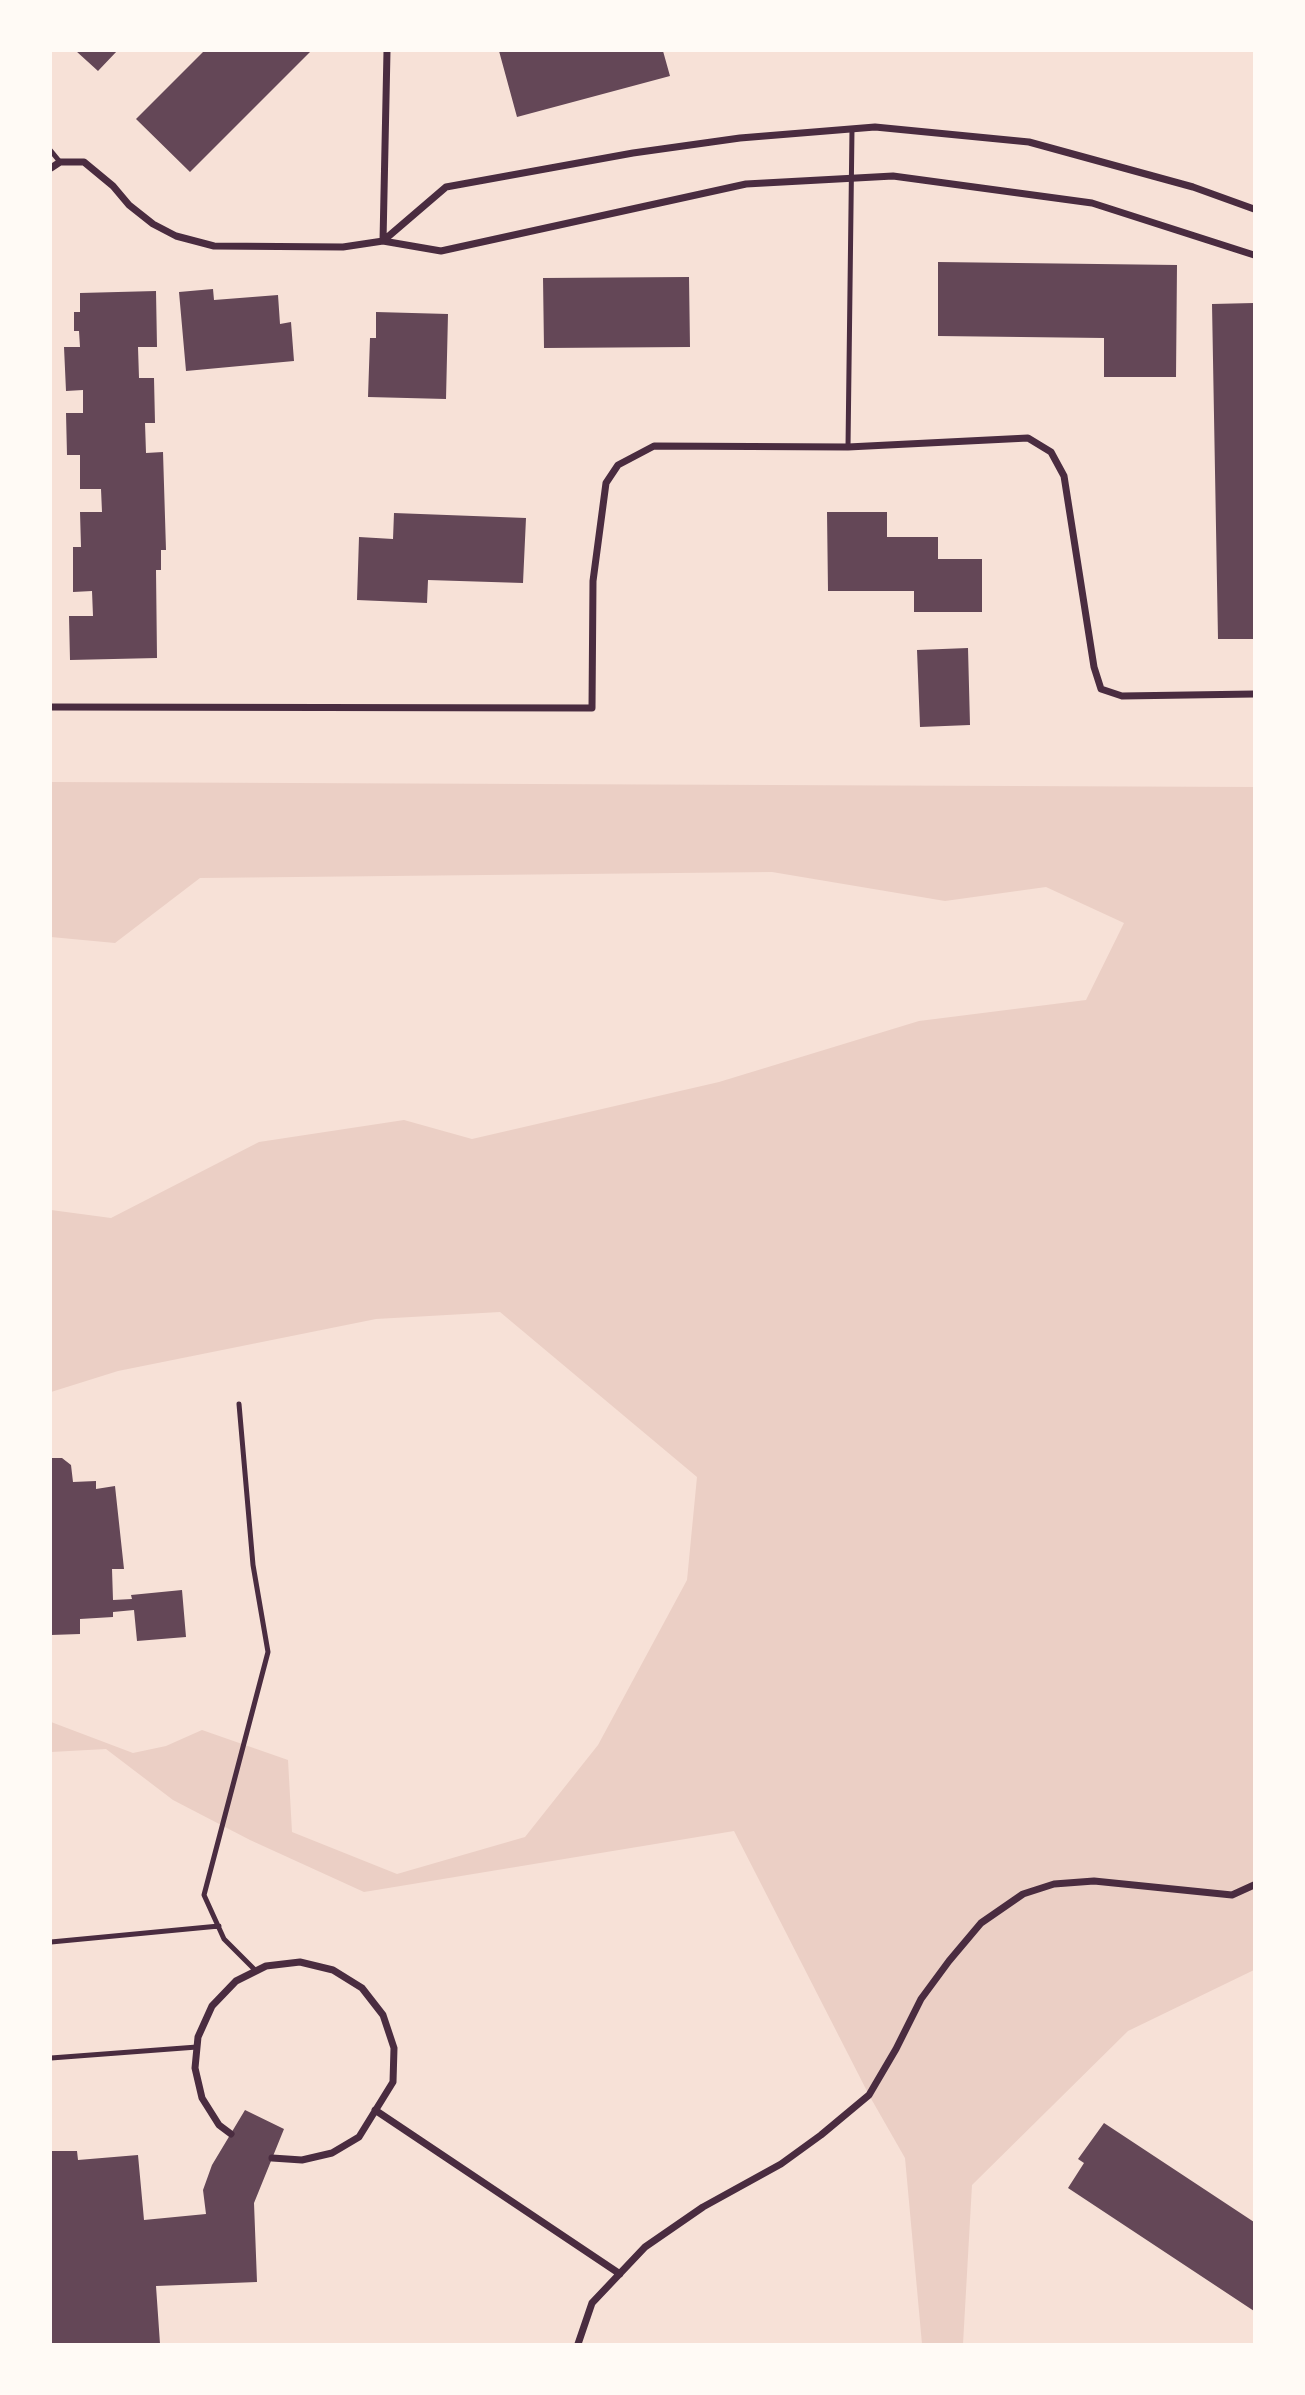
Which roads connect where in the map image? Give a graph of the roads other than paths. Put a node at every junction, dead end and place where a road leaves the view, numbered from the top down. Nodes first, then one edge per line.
1 (387, 51) edge
2 (852, 129) junction
3 (51, 151) edge
4 (60, 162) junction
5 (51, 168) edge
6 (851, 179) junction
7 (1254, 209) edge
8 (383, 241) junction
9 (1254, 255) edge
10 (848, 447) junction
11 (1254, 694) edge
12 (51, 707) edge
13 (239, 1404) dead end
14 (1254, 1885) edge
15 (219, 1926) junction
16 (51, 1942) edge
17 (256, 1971) junction
18 (197, 2047) junction
19 (51, 2058) edge
20 (375, 2110) junction
21 (231, 2134) dead end
22 (272, 2158) dead end
23 (620, 2274) junction
24 (579, 2344) edge

1 - 8 street
2 - 6 lane
2 - 7 street
2 - 8 street
3 - 4 lane
4 - 5 street
4 - 8 street
6 - 8 street
6 - 9 street
6 - 10 lane
10 - 11 street
10 - 12 street
13 - 15 lane
14 - 23 street
15 - 16 lane
15 - 17 lane
17 - 18 street
17 - 20 street
18 - 19 lane
18 - 21 street
20 - 22 street
20 - 23 street
23 - 24 street

